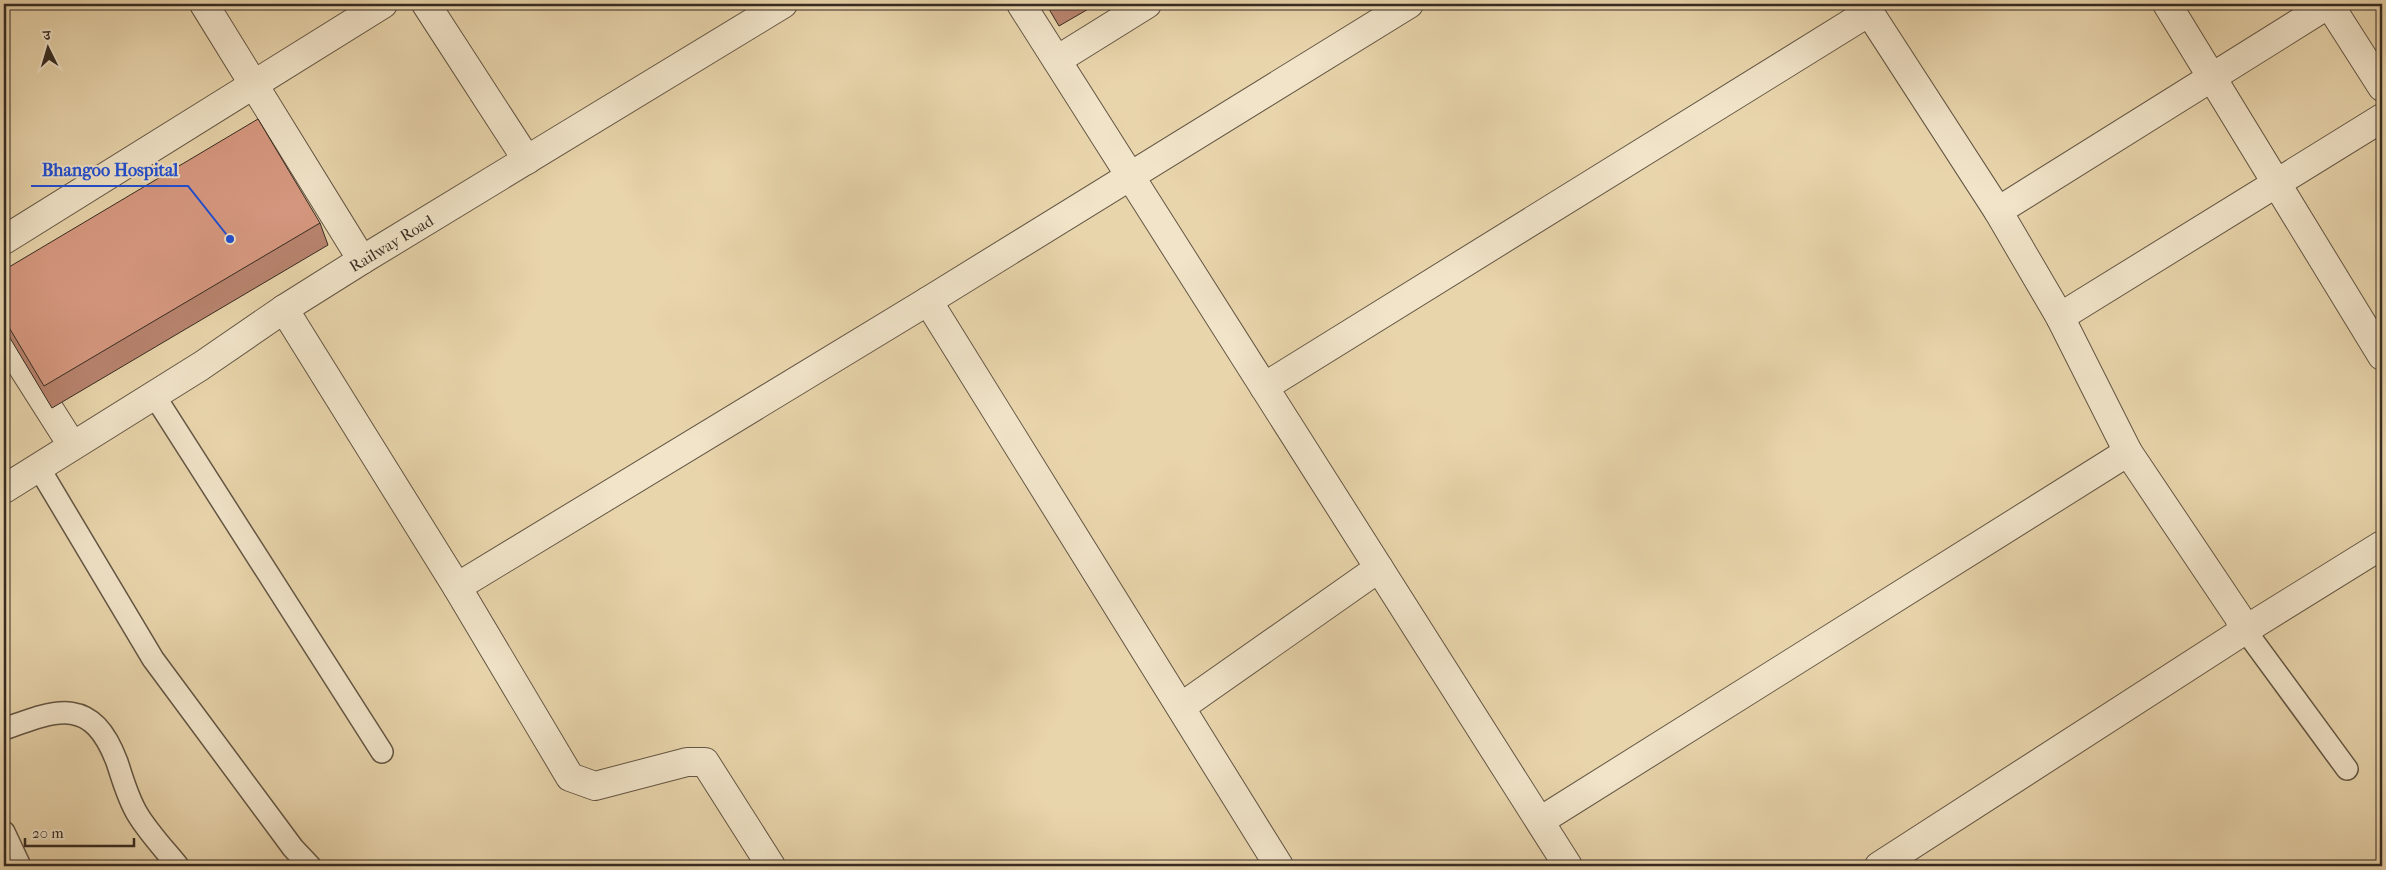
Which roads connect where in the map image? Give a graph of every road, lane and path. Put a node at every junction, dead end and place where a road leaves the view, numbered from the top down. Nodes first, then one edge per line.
1 (204, 4) edge
2 (383, 4) edge
3 (426, 4) edge
4 (783, 4) edge
5 (1021, 4) edge
6 (1147, 4) edge
7 (1409, 4) edge
8 (2167, 4) edge
9 (1867, 8) edge
10 (1057, 60) junction
11 (2212, 77) junction
12 (253, 86) junction
13 (2382, 86) edge
14 (2382, 118) edge
15 (527, 160) junction
16 (1131, 176) junction
17 (2275, 184) junction
18 (1998, 211) junction
19 (4, 240) edge
20 (362, 260) junction
21 (928, 301) junction
22 (284, 309) junction
23 (2060, 317) junction
24 (4, 338) edge
25 (2382, 356) edge
26 (1264, 387) junction
27 (154, 395) junction
28 (72, 445) junction
29 (2128, 452) junction
30 (39, 468) junction
31 (4, 489) edge
32 (2382, 545) edge
33 (1379, 568) junction
34 (457, 587) junction
35 (2245, 630) junction
36 (1181, 706) junction
37 (4, 729) edge
38 (382, 752) dead end
39 (2347, 769) dead end
40 (1540, 820) junction
41 (4, 832) edge
42 (20, 866) edge
43 (178, 866) edge
44 (310, 866) edge
45 (771, 866) edge
46 (1279, 866) edge
47 (1568, 866) edge
48 (1879, 866) edge

1 - 12 street
2 - 12 street
3 - 15 street
4 - 15 street, Railway Road
5 - 10 street
6 - 10 street
7 - 16 street
8 - 11 street
9 - 18 street
9 - 26 street
10 - 16 street
11 - 13 street
11 - 17 street
11 - 18 street
12 - 19 street
12 - 20 street
14 - 17 street
15 - 20 street, Railway Road
16 - 21 street
16 - 26 street
17 - 23 street
17 - 25 street
18 - 23 street
20 - 22 street, Railway Road
21 - 34 street
21 - 36 street
22 - 27 street, Railway Road
22 - 34 street
23 - 29 street
24 - 28 street
26 - 33 street
27 - 28 street, Railway Road
27 - 38 lane
28 - 30 street, Railway Road
29 - 35 street
29 - 40 street
30 - 31 street, Railway Road
30 - 44 lane
32 - 35 street
33 - 36 street
33 - 40 street
34 - 45 street
35 - 39 lane
35 - 48 street
36 - 46 street
37 - 43 lane
40 - 47 street
41 - 42 lane

